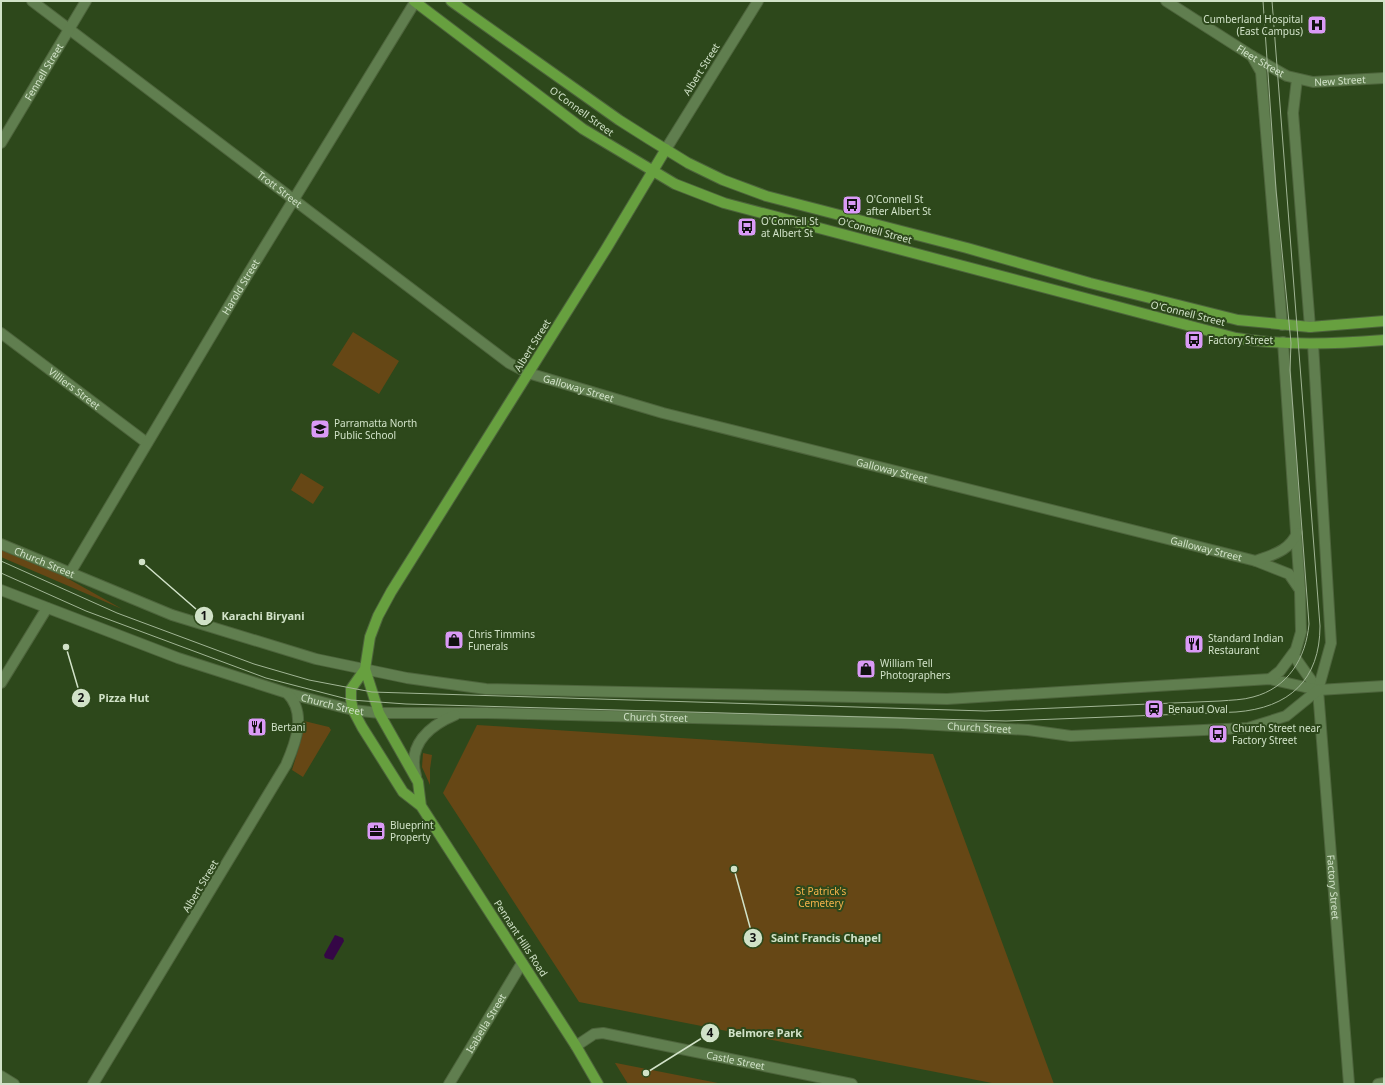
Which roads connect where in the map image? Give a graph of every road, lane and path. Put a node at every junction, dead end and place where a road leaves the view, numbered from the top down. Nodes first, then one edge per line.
1 (32, 1) edge
2 (86, 1) edge
3 (414, 1) edge
4 (452, 1) edge
5 (758, 1) edge
6 (1166, 1) edge
7 (69, 28) junction
8 (1252, 56) junction
9 (1384, 78) edge
10 (1297, 79) junction
11 (1, 143) edge
12 (666, 149) junction
13 (652, 171) junction
14 (294, 200) junction
15 (1384, 321) edge
16 (1282, 325) junction
17 (1310, 327) junction
18 (1, 333) edge
19 (1384, 340) edge
20 (1283, 342) junction
21 (1313, 344) junction
22 (528, 373) junction
23 (147, 443) junction
24 (1297, 533) junction
25 (1, 544) edge
26 (1256, 561) junction
27 (70, 573) junction
28 (1, 590) edge
29 (1300, 590) junction
30 (47, 608) junction
31 (1294, 652) junction
32 (365, 669) junction
33 (1270, 679) junction
34 (1, 683) edge
35 (1384, 686) edge
36 (1318, 690) junction
37 (287, 693) junction
38 (353, 710) junction
39 (379, 713) junction
40 (461, 713) junction
41 (418, 782) junction
42 (422, 806) junction
43 (522, 963) junction
44 (576, 1046) junction
45 (1, 1076) edge
46 (1384, 1083) edge
47 (14, 1084) edge
48 (93, 1084) edge
49 (449, 1084) edge
50 (598, 1084) edge
51 (852, 1084) edge
52 (1349, 1084) edge
53 (1378, 1084) edge

1 - 7 street, Trott Street
2 - 7 street, Fennell Street
3 - 13 main road, O'Connell Street
3 - 14 street, Harold Street
4 - 12 main road, O'Connell Street
5 - 12 street, Albert Street
6 - 8 street, Fleet Street
7 - 11 street, Fennell Street
7 - 14 street, Trott Street
8 - 10 street, Fleet Street
8 - 16 street
9 - 10 street, New Street
10 - 17 street
12 - 13 main road, Albert Street
12 - 16 main road, O'Connell Street
13 - 20 main road, O'Connell Street
13 - 22 main road, Albert Street
14 - 22 street, Trott Street
14 - 23 street, Harold Street
15 - 17 main road, O'Connell Street
16 - 17 main road, O'Connell Street
18 - 23 street, Villiers Street
19 - 21 main road, O'Connell Street
20 - 21 main road, O'Connell Street
20 - 24 street
21 - 36 street, Factory Street
22 - 26 street, Galloway Street
22 - 32 main road, Albert Street
23 - 27 street, Harold Street
24 - 26 street
24 - 29 street
25 - 27 street, Church Street
26 - 29 street, Galloway Street
27 - 32 street, Church Street
28 - 30 street, Church Street
29 - 31 street
30 - 34 street
30 - 37 street, Church Street
31 - 33 street
31 - 36 street
32 - 33 street, Church Street
32 - 38 main road, Albert Street
32 - 39 main road, Pennant Hills Road
33 - 36 street, Church Street
35 - 36 street, Church Street
36 - 40 street, Church Street
36 - 52 street, Factory Street
37 - 38 street, Church Street
37 - 48 street, Albert Street
38 - 39 street, Church Street
38 - 42 main road, Pennant Hills Road
39 - 40 street, Church Street
39 - 41 main road, Pennant Hills Road
40 - 41 street
41 - 42 main road, Pennant Hills Road
42 - 43 main road, Pennant Hills Road
43 - 44 main road, Pennant Hills Road
43 - 49 street, Isabella Street
44 - 50 main road, Pennant Hills Road
44 - 51 street, Castle Street
45 - 47 street
46 - 53 street

